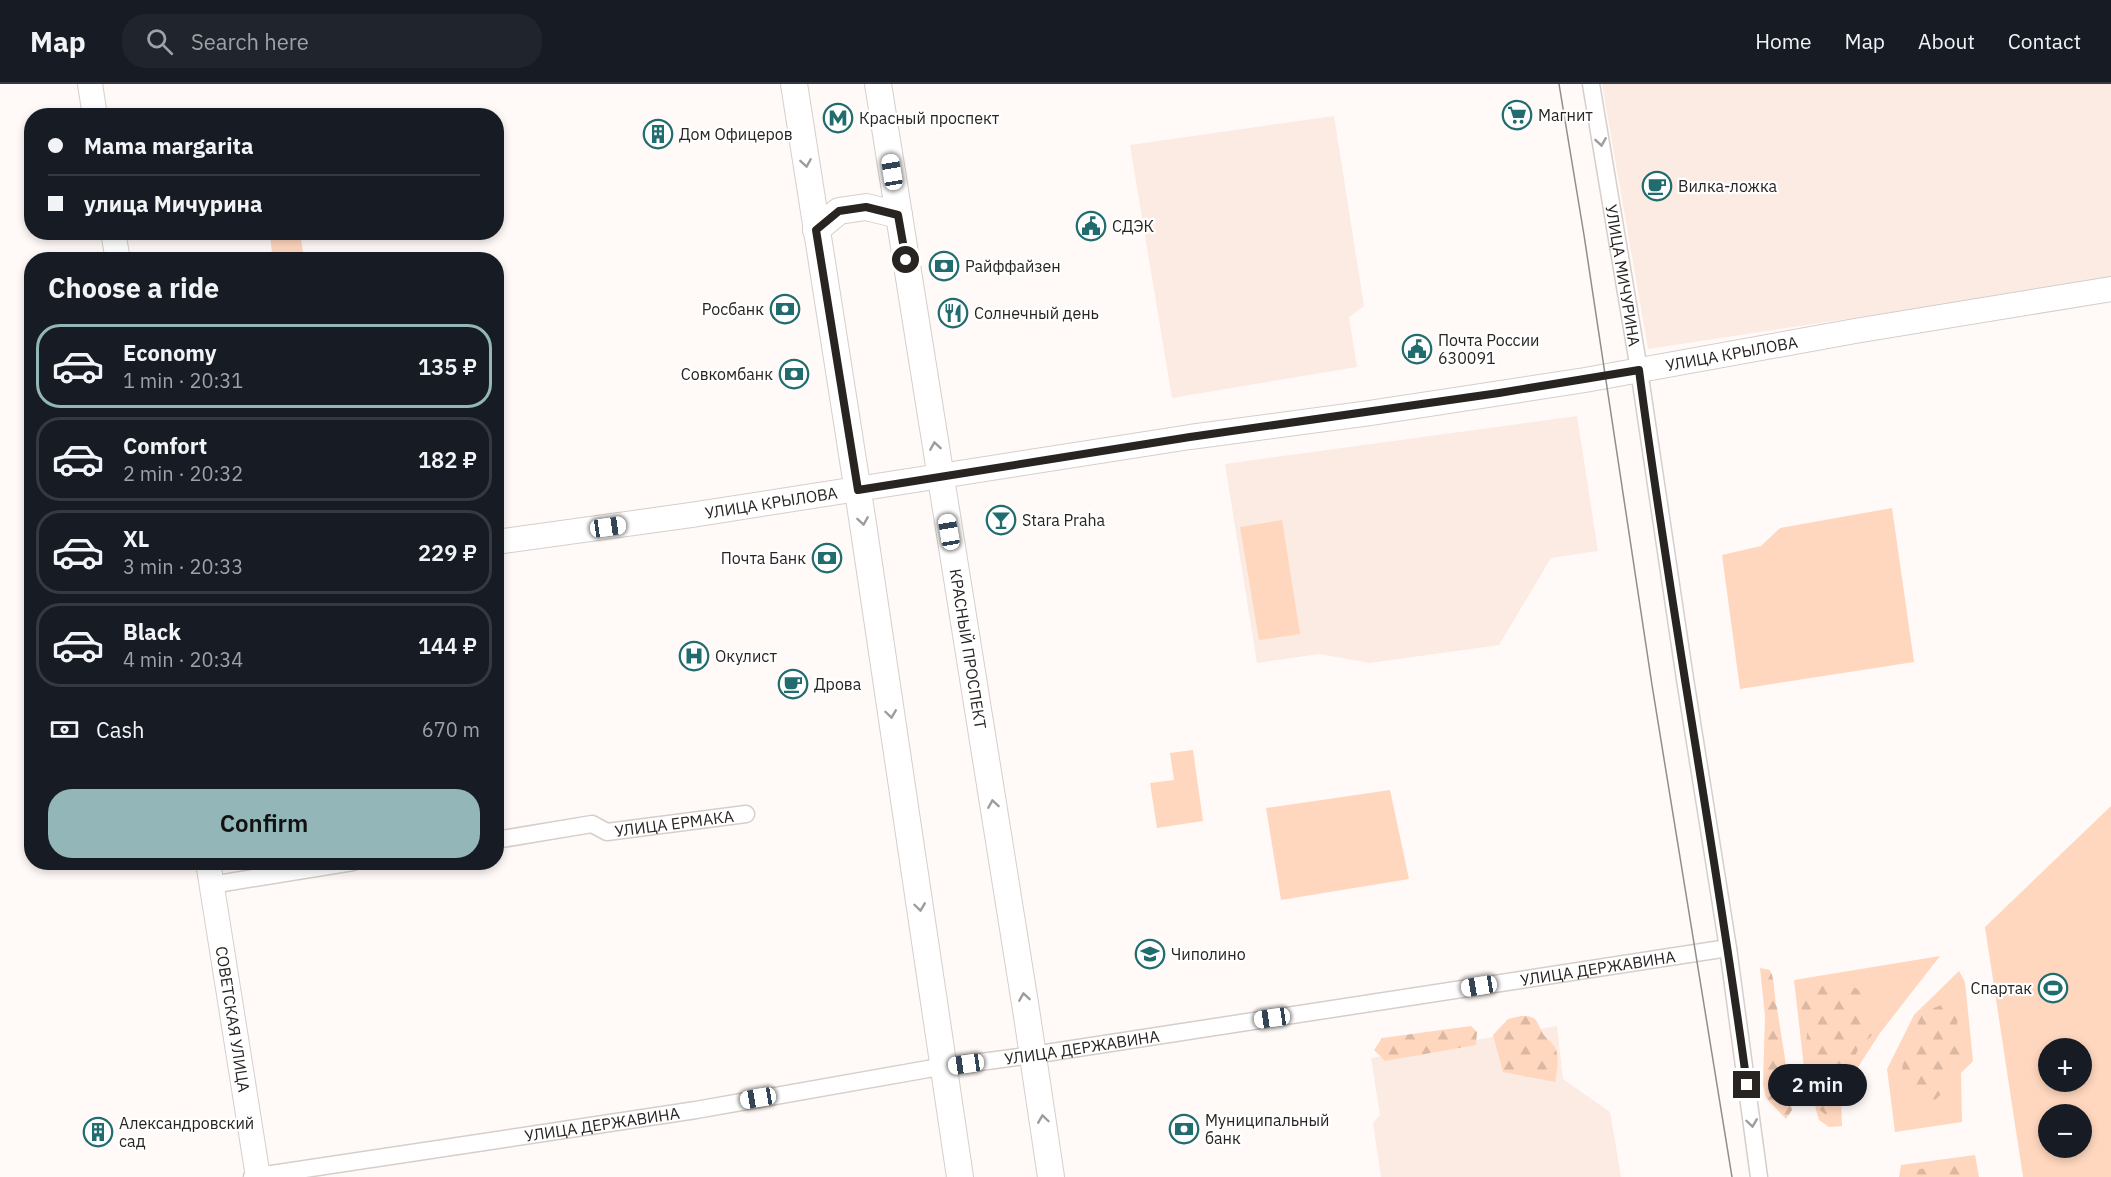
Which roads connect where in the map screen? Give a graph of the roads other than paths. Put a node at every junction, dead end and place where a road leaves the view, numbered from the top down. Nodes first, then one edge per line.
1 (90, 84) edge
2 (794, 84) edge
3 (878, 84) edge
4 (1591, 84) edge
5 (94, 108) edge
6 (898, 215) junction
7 (816, 230) junction
8 (2111, 289) edge
9 (1639, 370) junction
10 (940, 477) junction
11 (858, 490) junction
12 (504, 541) edge
13 (746, 814) dead end
14 (504, 839) edge
15 (258, 870) edge
16 (210, 874) edge
17 (1728, 948) junction
18 (1033, 1055) junction
19 (944, 1067) junction
20 (256, 1177) edge
21 (960, 1177) edge
22 (1051, 1177) edge
23 (1759, 1177) edge

1 - 5 street
2 -> 7 main road
3 - 6 main road, КРАСНЫЙ ПРОСПЕКТ
4 -> 9 street, УЛИЦА МИЧУРИНА
6 - 7 main road
10 -> 6 main road, КРАСНЫЙ ПРОСПЕКТ
7 - 11 main road
8 - 9 street, УЛИЦА КРЫЛОВА
9 - 10 street, УЛИЦА КРЫЛОВА
9 - 17 street, УЛИЦА МИЧУРИНА
10 - 11 street, УЛИЦА КРЫЛОВА
18 -> 10 main road, КРАСНЫЙ ПРОСПЕКТ
11 - 12 street, УЛИЦА КРЫЛОВА
11 -> 19 main road
13 - 14 street, УЛИЦА ЕРМАКА
15 - 16 street
16 - 20 street, СОВЕТСКАЯ УЛИЦА
17 - 18 street, УЛИЦА ДЕРЖАВИНА
17 -> 23 street, УЛИЦА МИЧУРИНА
18 - 19 street, УЛИЦА ДЕРЖАВИНА
22 -> 18 main road, КРАСНЫЙ ПРОСПЕКТ
19 - 20 street, УЛИЦА ДЕРЖАВИНА
19 - 21 main road

